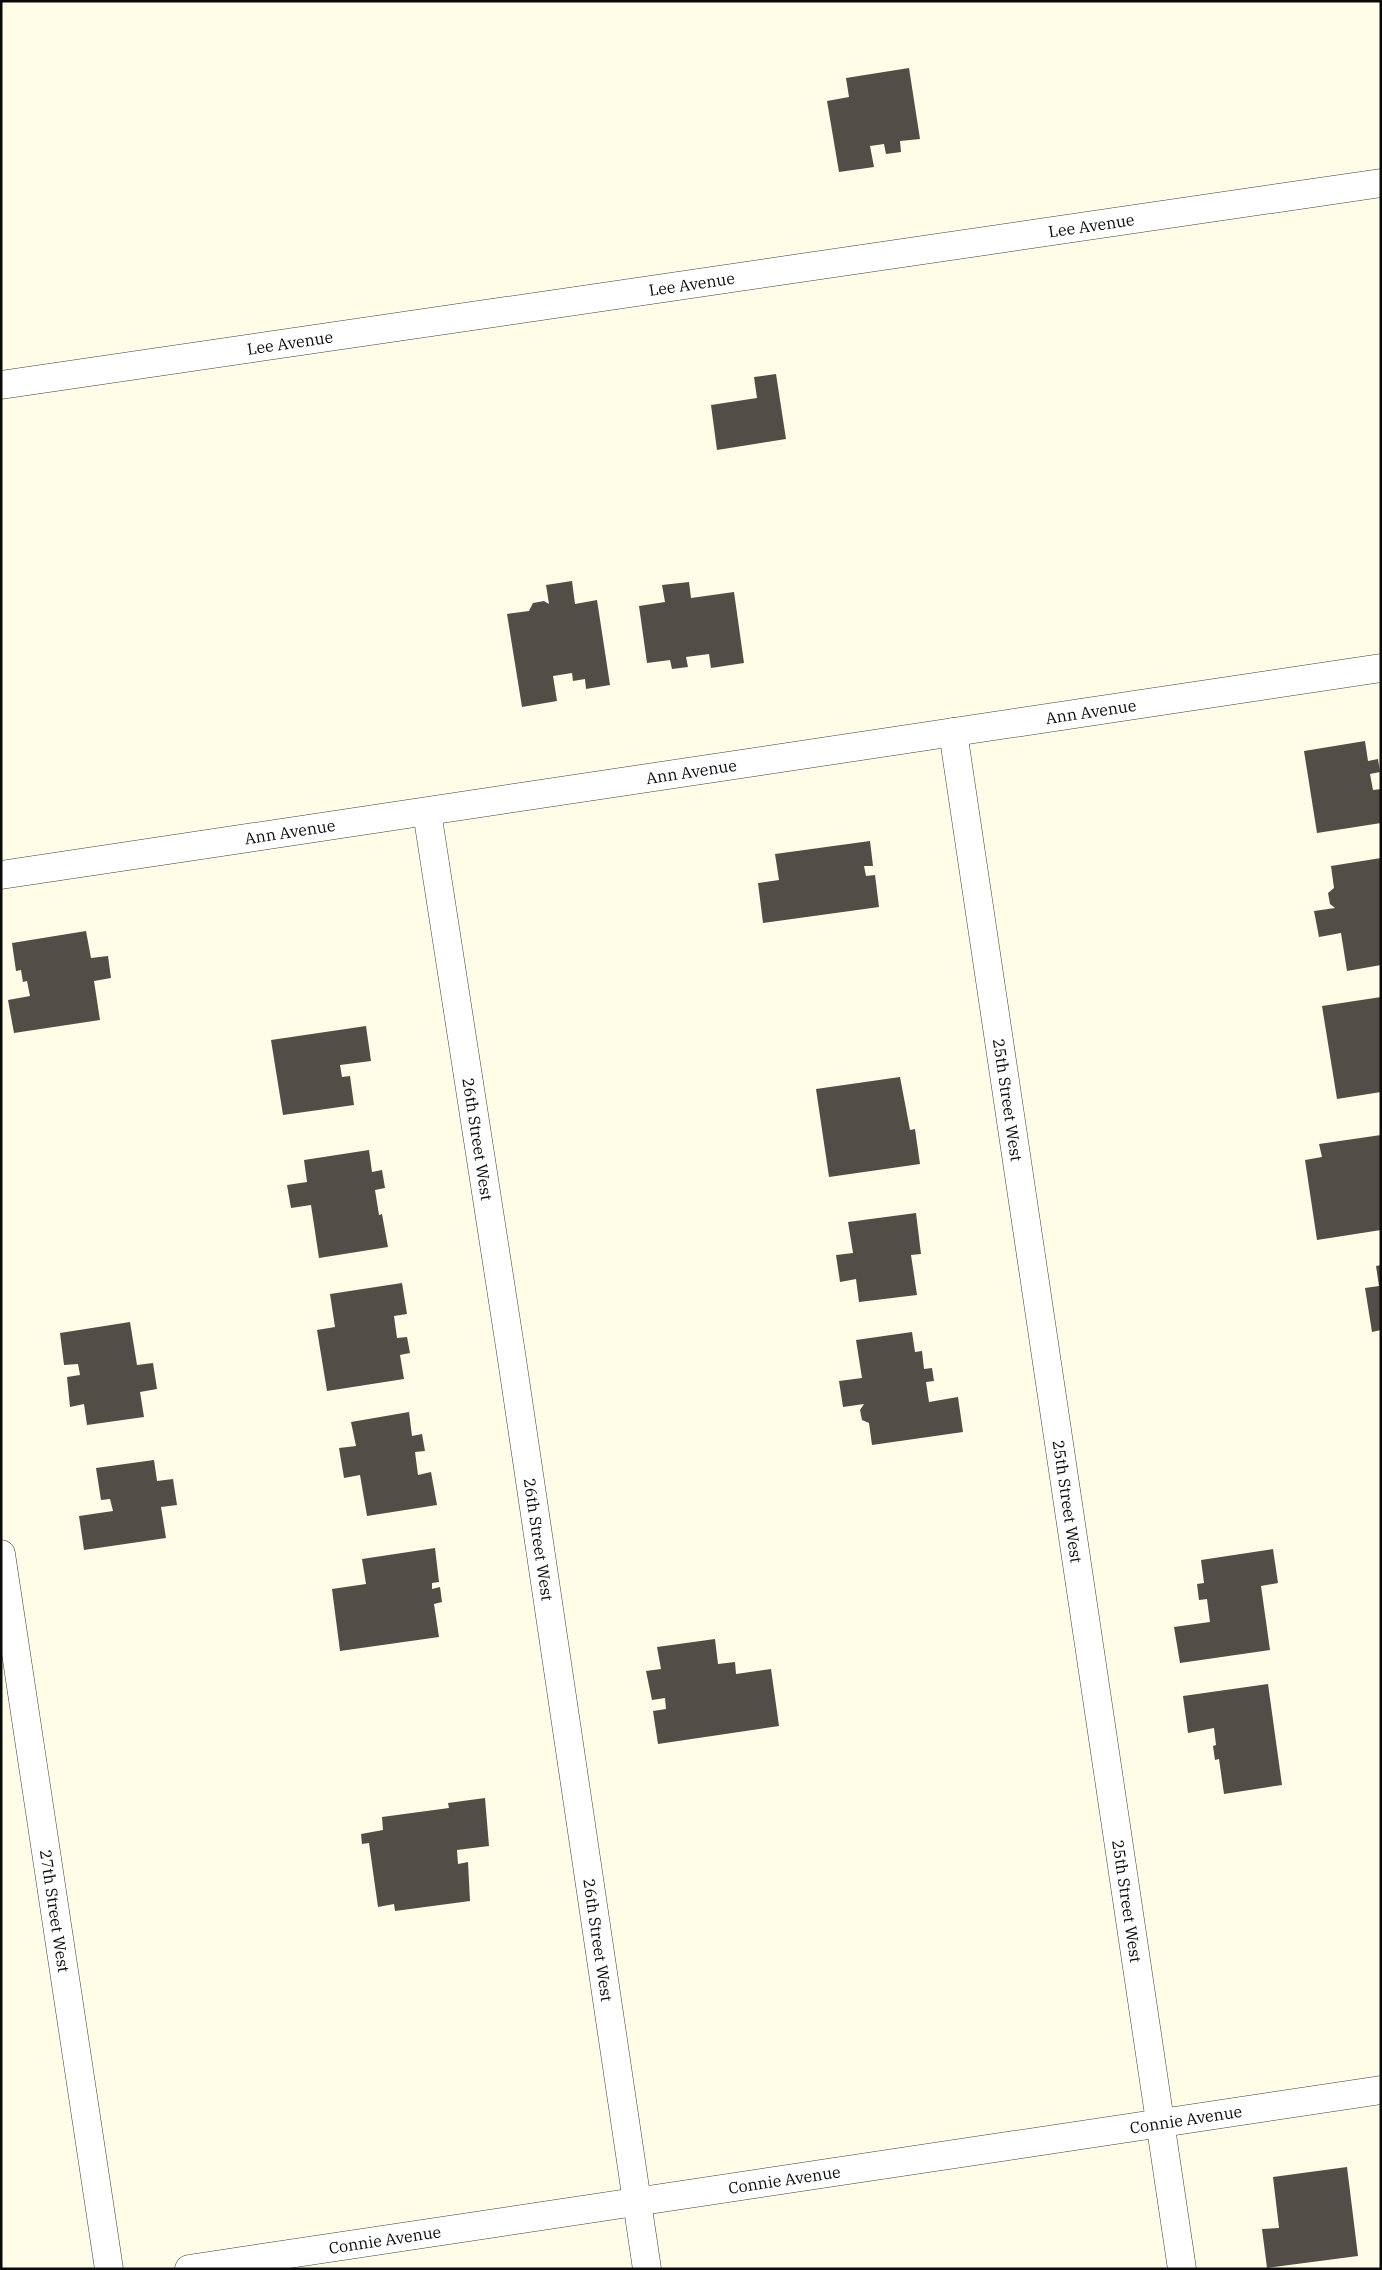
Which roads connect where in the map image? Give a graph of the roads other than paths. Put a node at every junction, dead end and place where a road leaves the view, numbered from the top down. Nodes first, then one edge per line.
1 (1381, 183) edge
2 (1, 385) edge
3 (1381, 668) edge
4 (953, 732) junction
5 (426, 812) junction
6 (1, 875) edge
7 (1, 1554) edge
8 (1381, 2090) edge
9 (1160, 2123) junction
10 (637, 2201) junction
11 (109, 2269) edge
12 (189, 2269) edge
13 (647, 2269) edge
14 (1182, 2269) edge

1 - 2 street, Lee Avenue
3 - 4 street, Ann Avenue
4 - 5 street, Ann Avenue
4 - 9 street, 25th Street West
5 - 6 street, Ann Avenue
5 - 10 street, 26th Street West
7 - 11 street, 27th Street West
8 - 9 street, Connie Avenue
9 - 10 street, Connie Avenue
9 - 14 street, 25th Street West
10 - 12 street, Connie Avenue
10 - 13 street, 26th Street West

